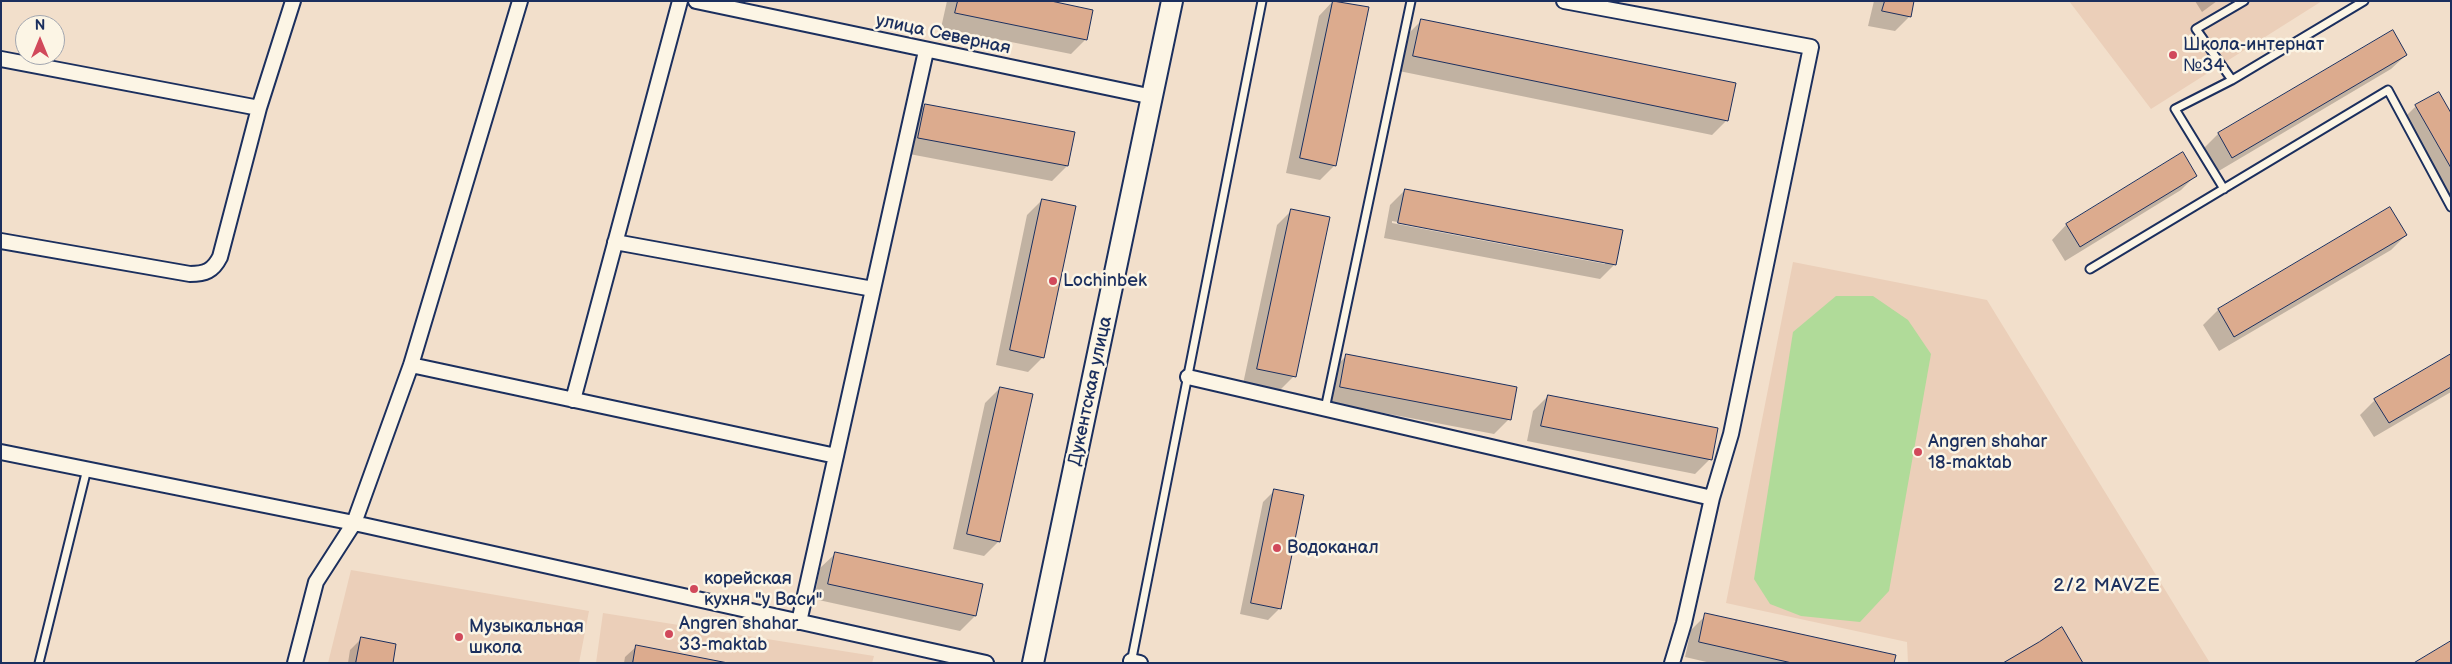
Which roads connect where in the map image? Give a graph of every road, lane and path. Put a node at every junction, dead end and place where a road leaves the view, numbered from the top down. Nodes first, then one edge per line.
1 (293, 1) edge
2 (520, 1) edge
3 (680, 1) edge
4 (696, 1) edge
5 (1172, 1) edge
6 (1262, 1) edge
7 (1411, 1) edge
8 (1564, 1) edge
9 (2244, 1) edge
10 (2364, 1) edge
11 (926, 51) junction
12 (1, 59) edge
13 (2232, 80) junction
14 (1153, 97) junction
15 (259, 108) junction
16 (2224, 189) junction
17 (2451, 207) edge
18 (1, 241) edge
19 (615, 242) junction
20 (2090, 270) dead end
21 (873, 289) junction
22 (411, 365) junction
23 (1188, 377) junction
24 (573, 400) junction
25 (1325, 408) junction
26 (1, 452) edge
27 (836, 456) junction
28 (87, 469) junction
29 (1712, 498) junction
30 (354, 523) junction
31 (799, 622) junction
32 (1134, 662) edge
33 (39, 663) edge
34 (295, 663) edge
35 (986, 663) edge
36 (1033, 663) edge
37 (1672, 663) edge

1 - 15 street
2 - 22 street
3 - 19 street
4 - 11 street, улица Северная
5 - 14 main road, Дукентская улица
6 - 23 lane
7 - 25 lane
8 - 29 street
9 - 13 lane
10 - 13 lane
11 - 14 street, улица Северная
11 - 21 street
12 - 15 street
13 - 16 lane
14 - 36 main road, Дукентская улица
15 - 18 street
16 - 17 lane
16 - 20 lane
19 - 21 street
19 - 24 street
21 - 27 street
22 - 24 street
22 - 30 street
23 - 25 street
23 - 32 lane
24 - 27 street
25 - 29 street
26 - 28 street
27 - 31 street
28 - 30 street
28 - 33 lane
29 - 37 street
30 - 31 street
30 - 34 street
31 - 35 street

